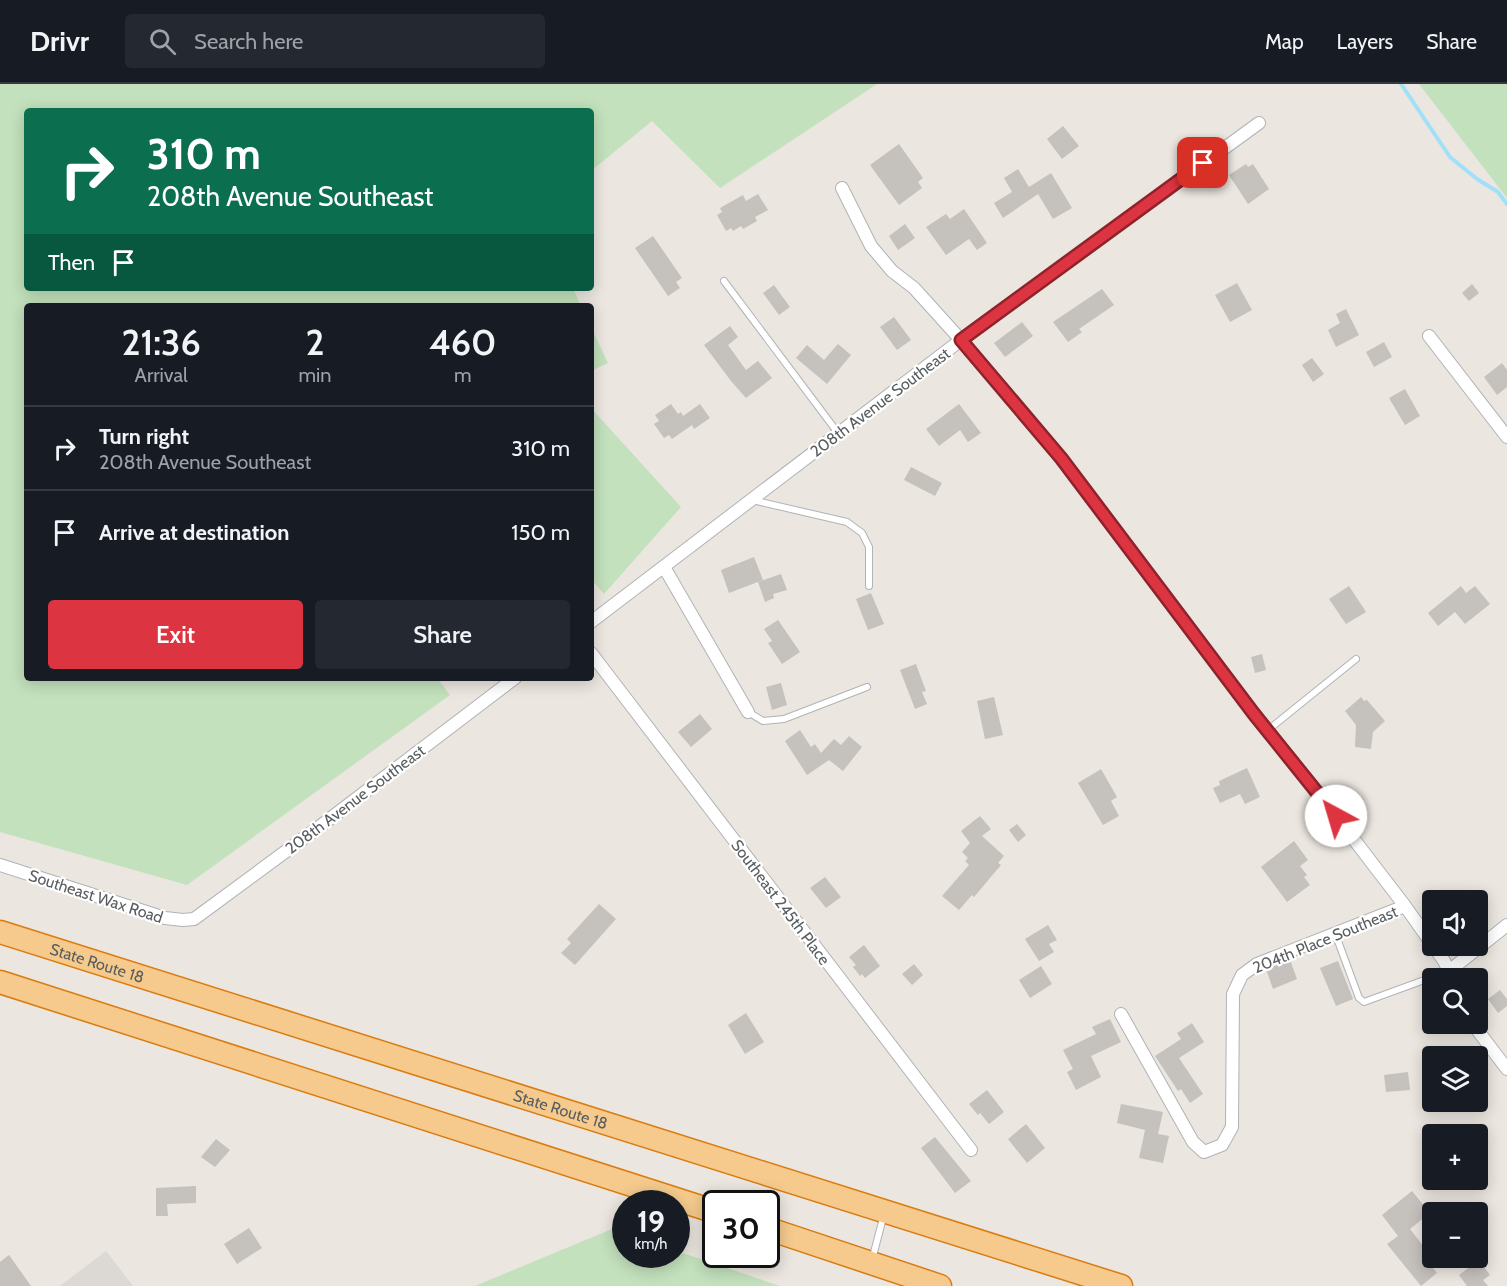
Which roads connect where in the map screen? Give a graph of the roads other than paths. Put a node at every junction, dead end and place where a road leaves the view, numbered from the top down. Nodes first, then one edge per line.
1 (1259, 123) dead end
2 (842, 188) dead end
3 (724, 281) dead end
4 (1429, 336) dead end
5 (961, 340) junction
6 (838, 434) junction
7 (1507, 437) edge
8 (751, 500) junction
9 (664, 567) junction
10 (868, 586) dead end
11 (594, 620) edge
12 (594, 657) edge
13 (1356, 659) dead end
14 (511, 681) edge
15 (867, 687) dead end
16 (748, 712) joint
17 (1267, 730) junction
18 (0, 865) edge
19 (1405, 906) junction
20 (194, 919) joint
21 (1507, 925) edge
22 (0, 932) edge
23 (1335, 933) junction
24 (1445, 968) edge
25 (1456, 968) edge
26 (0, 982) edge
27 (1422, 983) edge
28 (1121, 1014) dead end
29 (1480, 1034) edge
30 (1507, 1069) edge
31 (971, 1150) dead end
32 (702, 1208) edge
33 (885, 1211) junction
34 (780, 1233) edge
35 (872, 1263) junction
36 (940, 1286) edge
37 (1121, 1286) edge

1 - 5 street, 208th Avenue Southeast
2 - 5 street
3 - 6 lane
4 - 7 street
5 - 6 street, 208th Avenue Southeast
5 - 17 street
6 - 8 street, 208th Avenue Southeast
8 - 9 street, 208th Avenue Southeast
8 - 10 lane
9 - 11 street, 208th Avenue Southeast
9 - 16 street
12 - 31 street, Southeast 245th Place
13 - 17 lane
14 - 20 street, 208th Avenue Southeast
15 - 16 lane
17 - 19 street
18 - 20 street, Southeast Wax Road
19 - 23 street, 204th Place Southeast
19 - 24 street
21 - 25 street
22 - 33 highway, State Route 18
23 - 27 lane
23 - 28 street, 204th Place Southeast
26 - 32 highway
29 - 30 street
33 - 35 lane
33 - 37 highway, State Route 18
34 - 35 highway
35 - 36 highway

